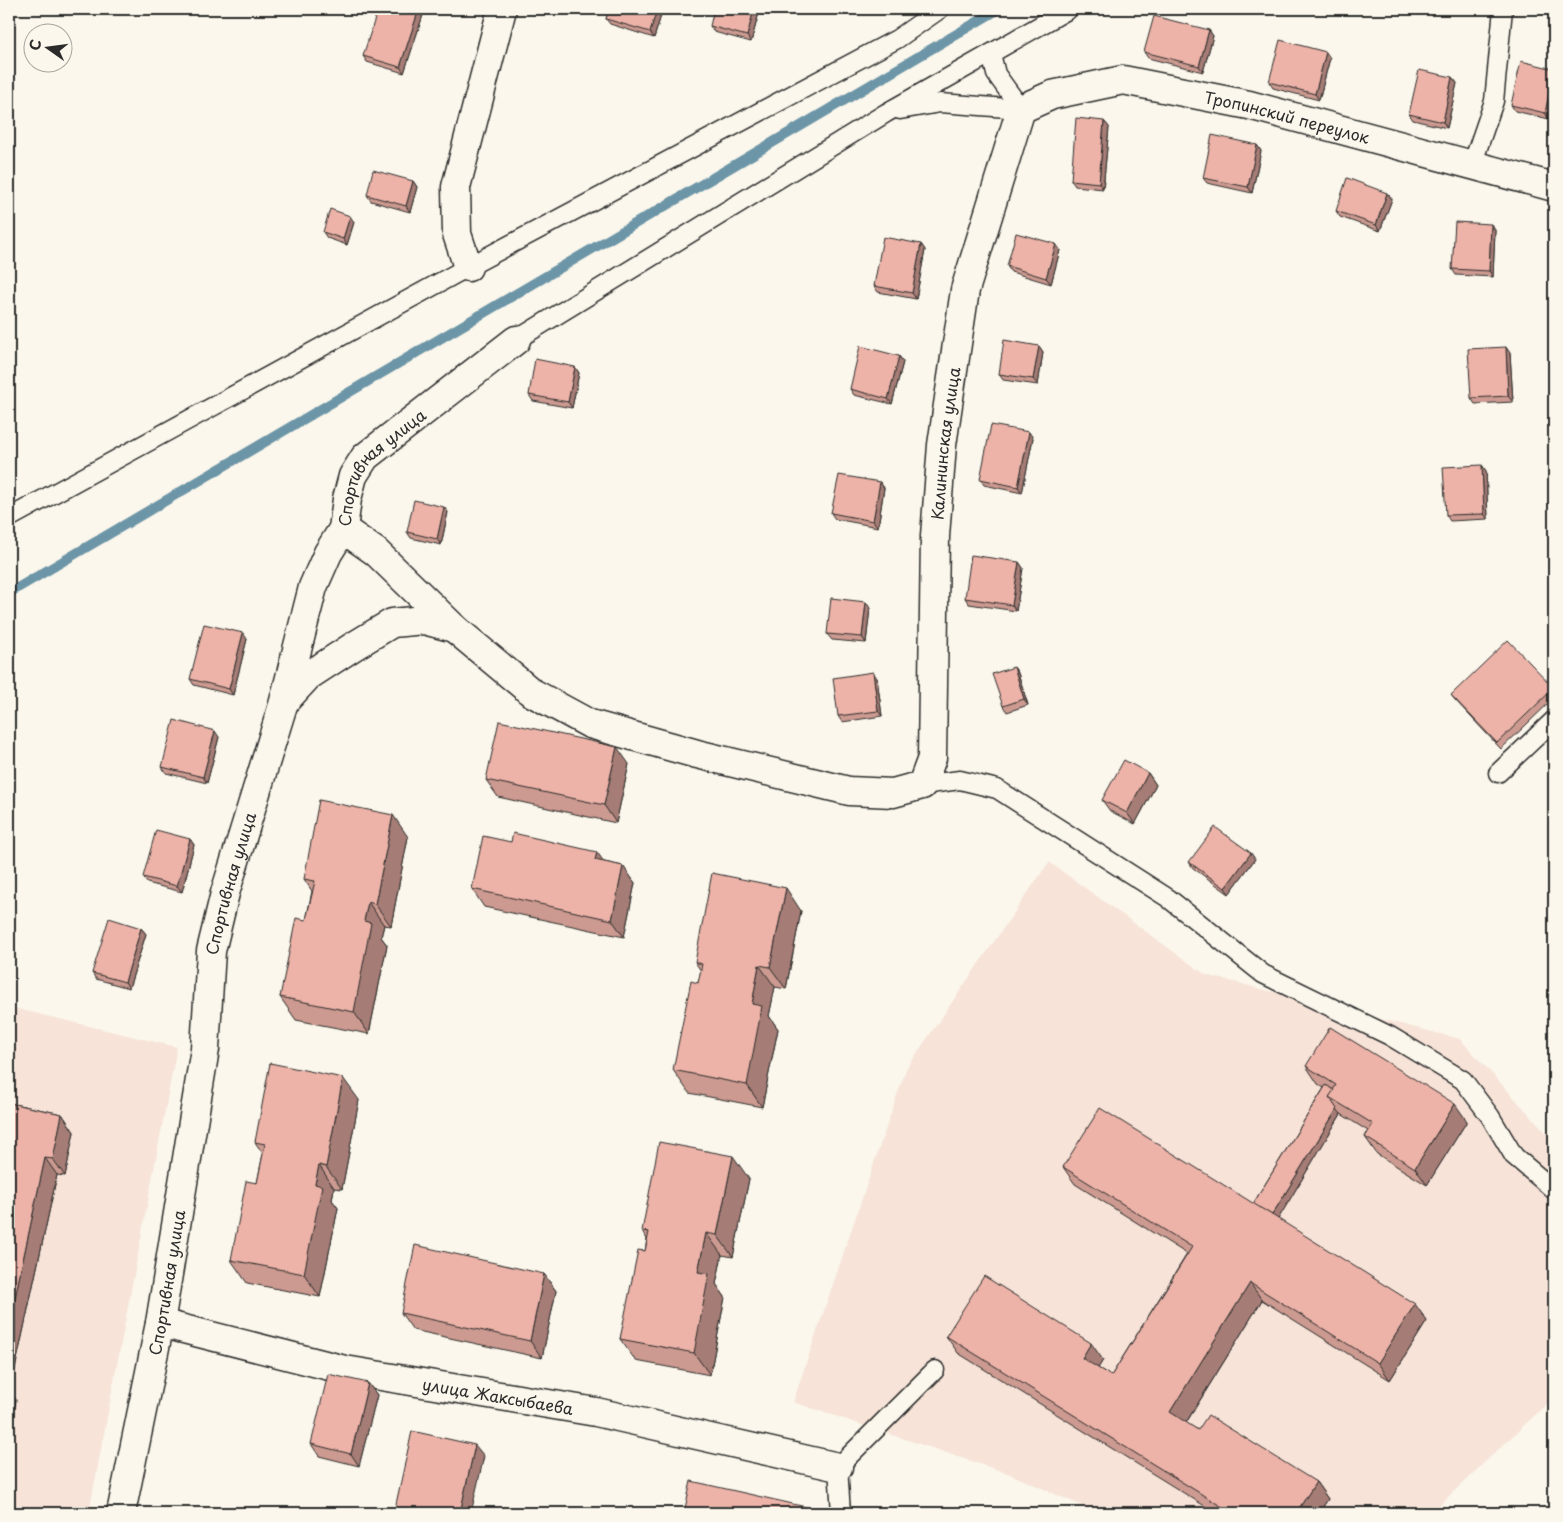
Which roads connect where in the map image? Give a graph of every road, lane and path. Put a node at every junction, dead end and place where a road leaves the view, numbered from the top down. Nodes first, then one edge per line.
1 (502, 9) edge
2 (940, 9) edge
3 (1069, 9) edge
4 (1503, 9) edge
5 (991, 54) junction
6 (1021, 109) junction
7 (886, 113) junction
8 (1472, 165) junction
9 (1554, 187) edge
10 (468, 267) junction
11 (516, 340) joint
12 (9, 518) edge
13 (343, 530) junction
14 (454, 628) junction
15 (282, 705) junction
16 (1554, 720) edge
17 (1498, 774) dead end
18 (922, 786) junction
19 (1554, 1190) edge
20 (160, 1323) junction
21 (935, 1370) dead end
22 (838, 1466) junction
23 (122, 1513) edge
24 (841, 1513) edge

1 - 10 street
2 - 10 lane
3 - 5 lane
4 - 8 lane
5 - 6 lane
5 - 7 lane
6 - 7 lane
6 - 8 street, Тропинский переулок
6 - 18 street, Калининская улица
7 - 11 lane
8 - 9 street, Тропинский переулок
10 - 12 lane
11 - 13 street, Спортивная улица
13 - 14 street
13 - 15 street, Спортивная улица
14 - 15 street
14 - 18 street
15 - 20 street, Спортивная улица
16 - 17 lane
18 - 19 lane
20 - 22 street, улица Жаксыбаева
20 - 23 street, Спортивная улица
21 - 22 lane
22 - 24 lane

